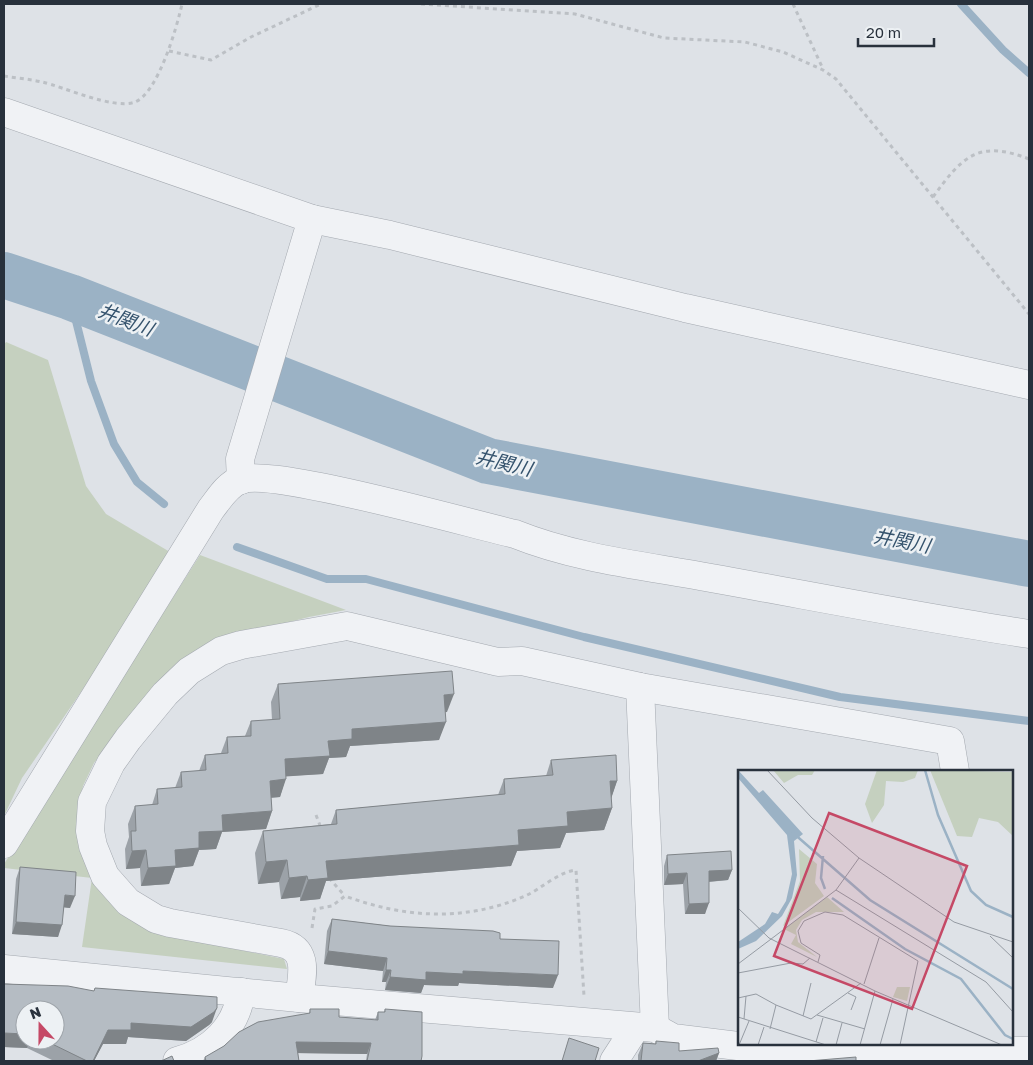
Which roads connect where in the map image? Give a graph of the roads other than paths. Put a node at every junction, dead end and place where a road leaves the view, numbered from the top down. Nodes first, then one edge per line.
1 (4, 112) edge
2 (311, 224) junction
3 (1029, 385) edge
4 (240, 469) junction
5 (1029, 634) edge
6 (640, 687) junction
7 (955, 770) edge
8 (4, 844) edge
9 (4, 969) edge
10 (241, 992) junction
11 (299, 998) junction
12 (646, 1028) junction
13 (1029, 1051) edge
14 (1002, 1052) edge
15 (747, 1054) edge
16 (884, 1055) edge
17 (177, 1061) edge
18 (614, 1061) edge

1 - 2 street
2 - 3 street
2 - 4 street
4 - 5 street
4 - 8 street
6 - 7 street
6 - 11 street
6 - 12 street
9 - 10 street
10 - 11 street
10 - 17 street
11 - 12 street
12 - 15 street
12 - 18 street
13 - 14 street
14 - 16 street
15 - 16 street

